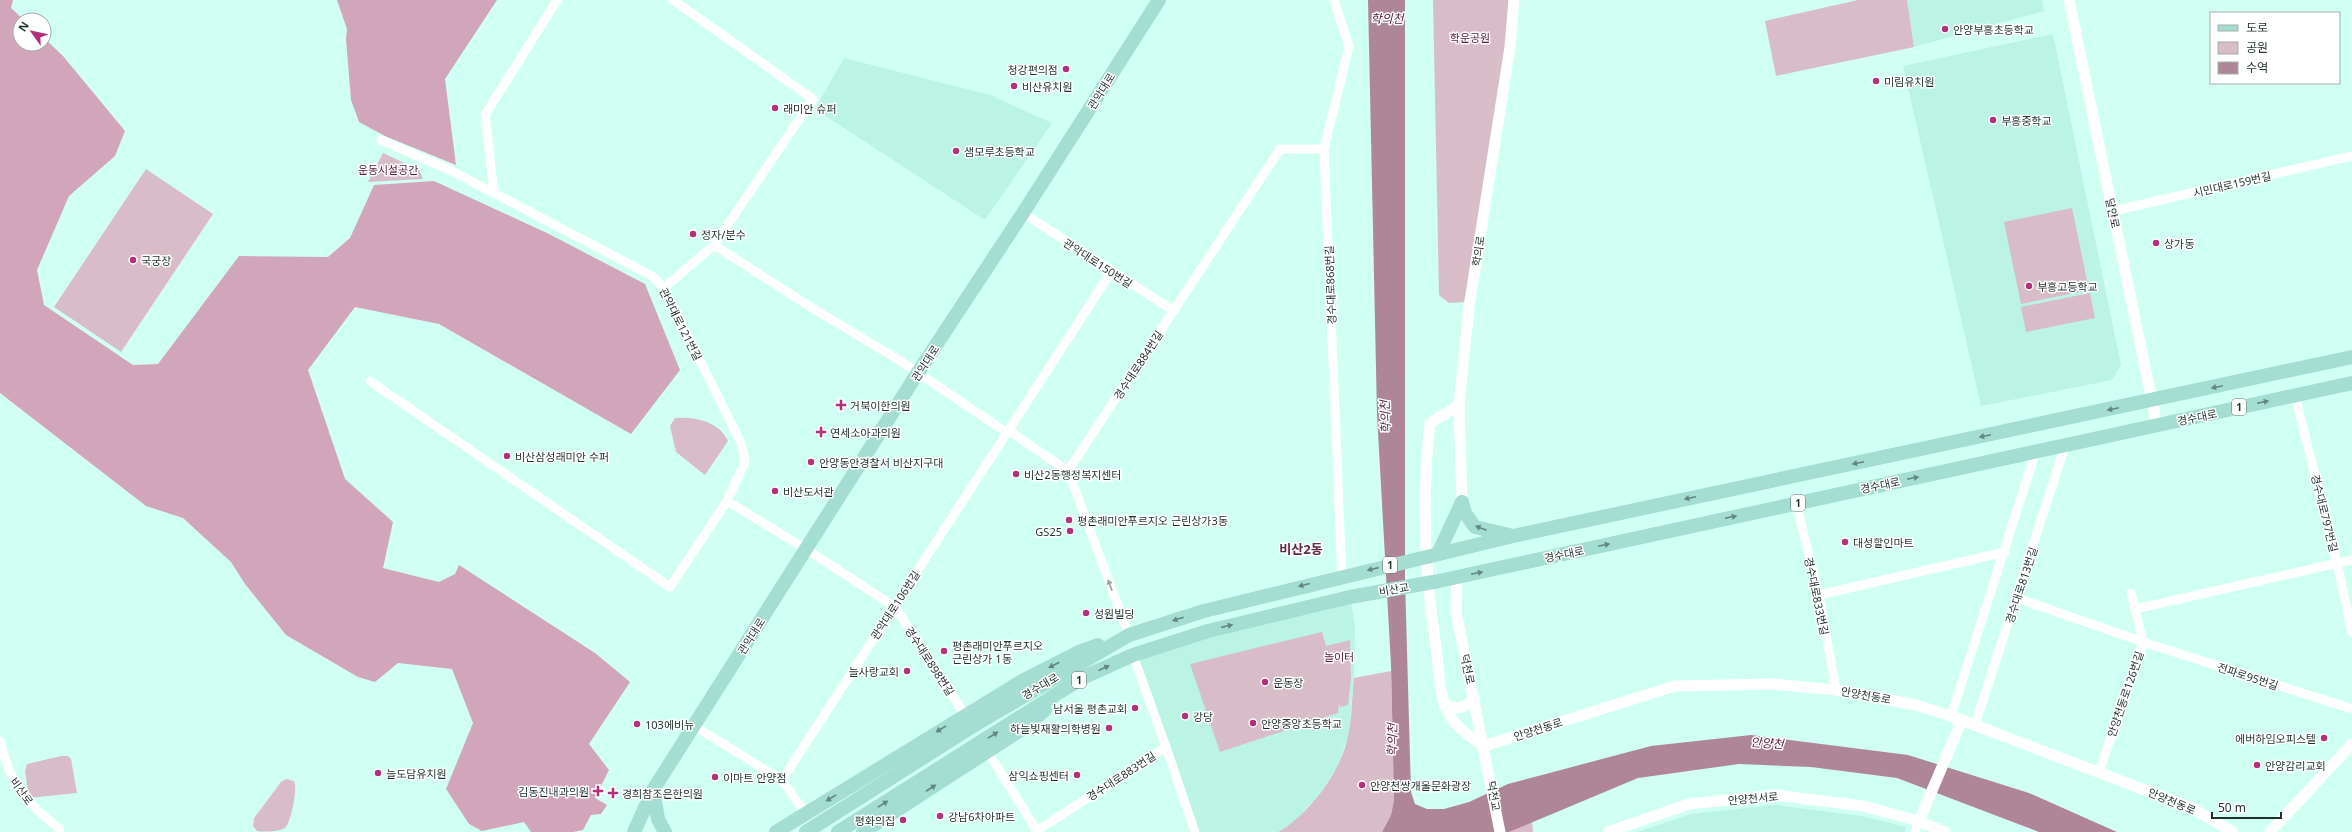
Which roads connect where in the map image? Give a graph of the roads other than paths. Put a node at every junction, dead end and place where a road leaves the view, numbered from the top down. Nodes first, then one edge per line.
1 (557, 0) edge
2 (673, 0) edge
3 (1159, 0) edge
4 (1334, 0) edge
5 (1514, 0) edge
6 (2069, 0) edge
7 (380, 140) dead end
8 (1324, 149) junction
9 (2352, 156) edge
10 (494, 193) junction
11 (2112, 211) junction
12 (1023, 213) junction
13 (714, 245) junction
14 (1111, 272) junction
15 (664, 288) junction
16 (1174, 311) junction
17 (2352, 357) edge
18 (2352, 361) edge
19 (2282, 373) junction
20 (917, 374) junction
21 (370, 381) dead end
22 (2352, 382) edge
23 (2295, 395) junction
24 (2151, 401) junction
25 (1458, 405) junction
26 (2156, 425) junction
27 (1007, 431) junction
28 (2065, 446) junction
29 (2036, 451) junction
30 (1068, 471) junction
31 (727, 501) junction
32 (1462, 502) junction
33 (1796, 503) junction
34 (1513, 536) junction
35 (806, 549) junction
36 (2005, 552) junction
37 (1438, 554) junction
38 (2352, 560) edge
39 (2337, 563) junction
40 (1342, 576) junction
41 (1457, 577) junction
42 (1439, 581) joint
43 (2131, 593) dead end
44 (1819, 595) junction
45 (1350, 597) joint
46 (2017, 598) junction
47 (894, 607) junction
48 (2135, 609) junction
49 (2352, 632) edge
50 (1129, 635) junction
51 (2143, 642) junction
52 (1133, 655) junction
53 (1082, 678) junction
54 (1836, 690) junction
55 (1474, 699) junction
56 (1444, 705) junction
57 (2352, 709) edge
58 (965, 715) junction
59 (1951, 716) junction
60 (1962, 720) junction
61 (1975, 725) junction
62 (694, 726) junction
63 (0, 741) edge
64 (2352, 744) edge
65 (1484, 746) junction
66 (1166, 747) junction
67 (988, 752) junction
68 (1487, 760) joint
69 (2099, 772) junction
70 (782, 780) junction
71 (653, 790) junction
72 (806, 814) junction
73 (1919, 821) junction
74 (1036, 831) edge
75 (60, 832) edge
76 (634, 832) edge
77 (665, 832) edge
78 (776, 832) edge
79 (806, 832) edge
80 (838, 832) edge
81 (863, 832) edge
82 (1195, 832) edge
83 (1500, 832) edge
84 (1608, 832) edge
85 (1915, 832) edge
86 (1945, 832) edge
87 (2232, 832) edge
88 (2270, 832) edge

1 - 10 street
2 - 13 street
3 - 12 main road, 관악대로
4 - 8 street, 경수대로868번길
5 - 25 street, 학의로
6 - 11 street, 달안로
7 - 10 street, 관악대로121번길
8 - 16 street, 경수대로884번길
8 - 40 street, 경수대로868번길
9 - 11 street, 시민대로159번길
10 - 15 street, 관악대로121번길
11 - 24 street, 달안로
12 - 14 street, 관악대로150번길
12 - 20 main road, 관악대로
13 - 15 street
13 - 20 street
14 - 16 street, 관악대로150번길
14 - 27 street, 관악대로106번길
15 - 31 street, 관악대로121번길
16 - 30 street, 경수대로884번길
17 - 19 main road
18 - 19 main road, 1
19 -> 24 main road, 1
20 - 27 street
20 - 35 main road, 관악대로
21 - 31 street, 관악대로121번길
22 - 23 main road, 경수대로 / 1
26 -> 23 main road, 경수대로 / 1
23 - 39 street, 경수대로797번길
24 - 26 street, 달안로
24 -> 34 main road, 1
25 - 32 street, 학의로
25 - 56 street
26 - 28 main road, 경수대로 / 1
27 - 30 street
27 - 47 street, 관악대로106번길
28 - 29 main road, 경수대로 / 1
28 - 46 street, 경수대로813번길
33 -> 29 main road, 경수대로 / 1
29 - 36 street
50 -> 30 street
31 - 35 street
34 -> 32 main road
32 - 37 main road
41 -> 33 main road, 경수대로 / 1
33 - 44 street, 경수대로833번길
34 - 37 main road, 1
35 - 47 street
35 - 62 main road, 관악대로
36 - 44 street
36 - 59 street
37 -> 40 main road, 1
38 - 39 street
39 - 48 street
39 - 49 street, 경수대로797번길
40 -> 50 main road, 경수대로 / 1
41 - 42 main road, 경수대로 / 1
41 - 55 street, 덕천로
42 - 45 main road, 비산교 / 1
43 - 48 street, 안양천동로126번길
44 - 54 street, 경수대로833번길
52 -> 45 main road, 경수대로 / 1
46 - 51 street, 전파로95번길
46 - 61 street, 경수대로813번길
47 - 58 street, 경수대로898번길
47 - 70 street, 관악대로106번길
48 - 51 street, 안양천동로126번길
50 -> 58 main road
50 - 79 main road, 경수대로 / 1
51 - 57 street, 전파로95번길
51 - 69 street, 안양천동로126번길
53 -> 52 main road, 경수대로 / 1
52 - 66 street, 경수대로883번길
53 - 67 main road
80 -> 53 main road, 경수대로 / 1
54 - 59 street, 안양천동로
54 - 65 street, 안양천동로
55 - 56 street
55 - 65 street, 덕천로
56 - 65 street
58 -> 72 main road
59 - 60 street, 안양천동로
60 - 61 street, 안양천동로
60 - 73 street
61 - 69 street, 안양천동로
62 - 70 street
62 - 71 main road, 관악대로
63 - 75 street, 비산로
64 - 88 street
65 - 68 street, 덕천로
66 - 74 street, 경수대로883번길
66 - 82 street
67 - 74 street
81 -> 67 main road
68 - 83 street, 덕천교
69 - 87 street, 안양천동로
70 - 72 street
71 - 76 main road, 관악대로
71 - 77 main road
72 - 78 main road
73 - 84 street, 안양천서로
73 - 85 street
73 - 86 street, 안양천서로

